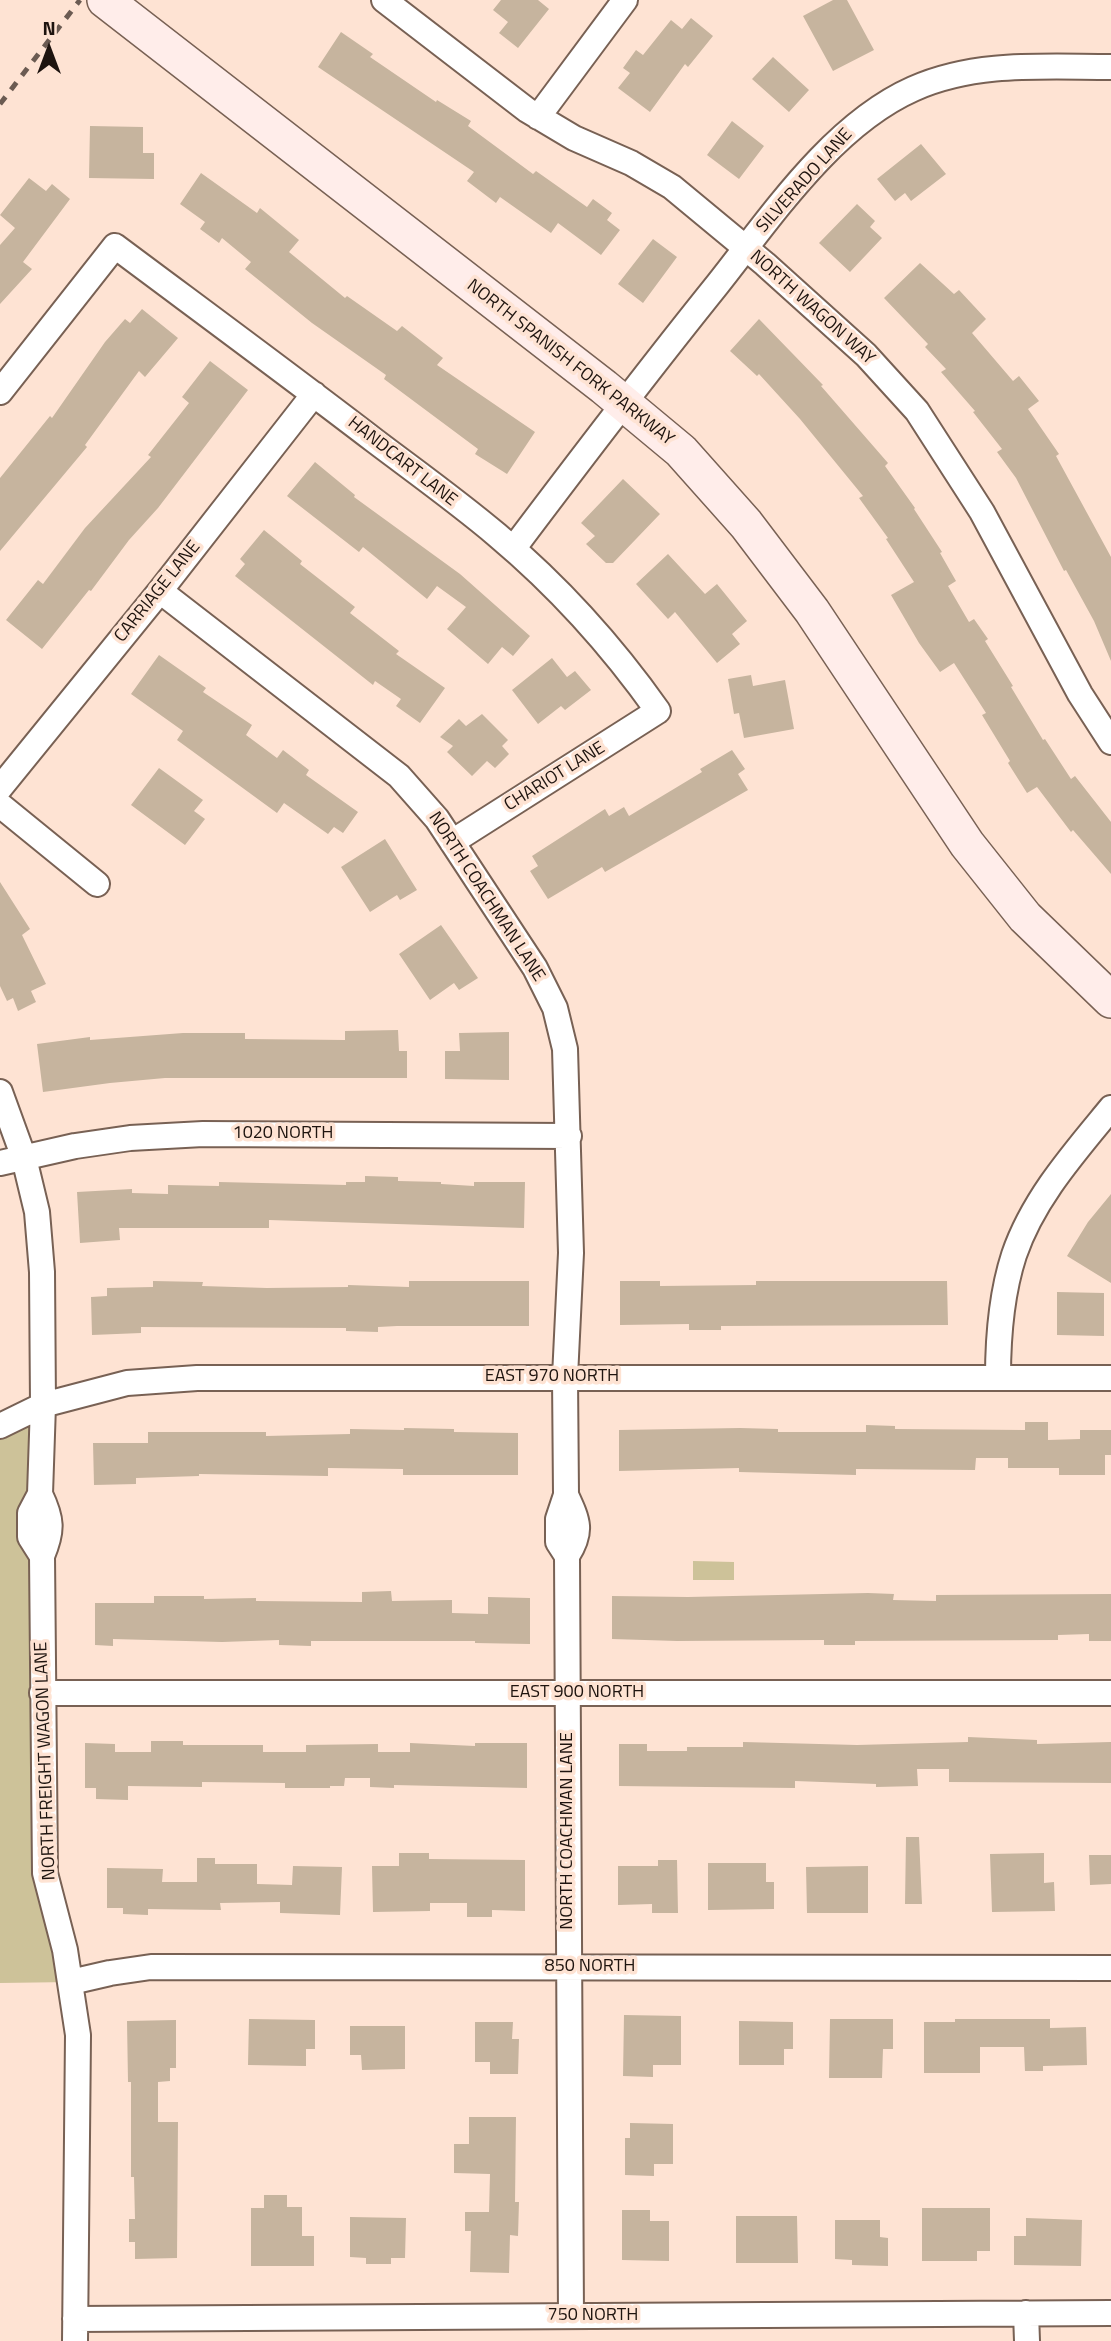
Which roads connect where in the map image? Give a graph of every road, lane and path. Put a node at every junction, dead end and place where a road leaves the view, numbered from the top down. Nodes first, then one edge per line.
1 (105, 0) edge
2 (384, 0) edge
3 (625, 0) edge
4 (1111, 68) edge
5 (538, 117) junction
6 (746, 249) junction
7 (0, 392) edge
8 (314, 394) junction
9 (624, 403) junction
10 (513, 549) junction
11 (160, 591) junction
12 (658, 711) joint
13 (1111, 742) edge
14 (0, 788) edge
15 (0, 805) edge
16 (452, 842) junction
17 (97, 884) dead end
18 (1111, 1000) edge
19 (0, 1092) edge
20 (1111, 1108) edge
21 (569, 1136) junction
22 (24, 1158) junction
23 (0, 1163) edge
24 (565, 1377) junction
25 (998, 1377) junction
26 (1111, 1378) edge
27 (43, 1405) junction
28 (0, 1426) edge
29 (42, 1693) junction
30 (568, 1693) junction
31 (1111, 1693) edge
32 (569, 1967) junction
33 (1111, 1968) edge
34 (71, 1982) junction
35 (1026, 2313) junction
36 (1111, 2313) edge
37 (571, 2316) junction
38 (75, 2330) edge
39 (1027, 2341) edge

1 - 9 street, NORTH SPANISH FORK PARKWAY
2 - 5 street, NORTH WAGON WAY
3 - 5 street
4 - 6 street, SILVERADO LANE
5 - 6 street, NORTH WAGON WAY
6 - 9 street, SILVERADO LANE
6 - 13 street, NORTH WAGON WAY
7 - 8 street, HANDCART LANE
8 - 10 street, HANDCART LANE
8 - 11 street, CARRIAGE LANE
9 - 10 street, SILVERADO LANE
9 - 18 street, NORTH SPANISH FORK PARKWAY
10 - 12 street, HANDCART LANE
11 - 14 street, CARRIAGE LANE
11 - 16 street, NORTH COACHMAN LANE
12 - 16 street, CHARIOT LANE
15 - 17 street
16 - 21 street, NORTH COACHMAN LANE
19 - 22 street, NORTH FREIGHT WAGON LANE
20 - 25 street
21 - 22 street, 1020 NORTH
21 - 24 street, NORTH COACHMAN LANE
22 - 23 street, 1020 NORTH
22 - 27 street, NORTH FREIGHT WAGON LANE
24 - 25 street, EAST 970 NORTH
24 - 27 street, EAST 970 NORTH
24 - 30 street, NORTH COACHMAN LANE
25 - 26 street, EAST 970 NORTH
27 - 28 street, EAST 970 NORTH
27 - 29 street, NORTH FREIGHT WAGON LANE
29 - 30 street, EAST 900 NORTH
29 - 34 street, NORTH FREIGHT WAGON LANE
30 - 31 street, EAST 900 NORTH
30 - 32 street, NORTH COACHMAN LANE
32 - 33 street, 850 NORTH
32 - 34 street, 850 NORTH
32 - 37 street, NORTH COACHMAN LANE
34 - 38 street, NORTH FREIGHT WAGON LANE
35 - 36 street, 750 NORTH
35 - 37 street, 750 NORTH
35 - 39 street
37 - 38 street, 750 NORTH

